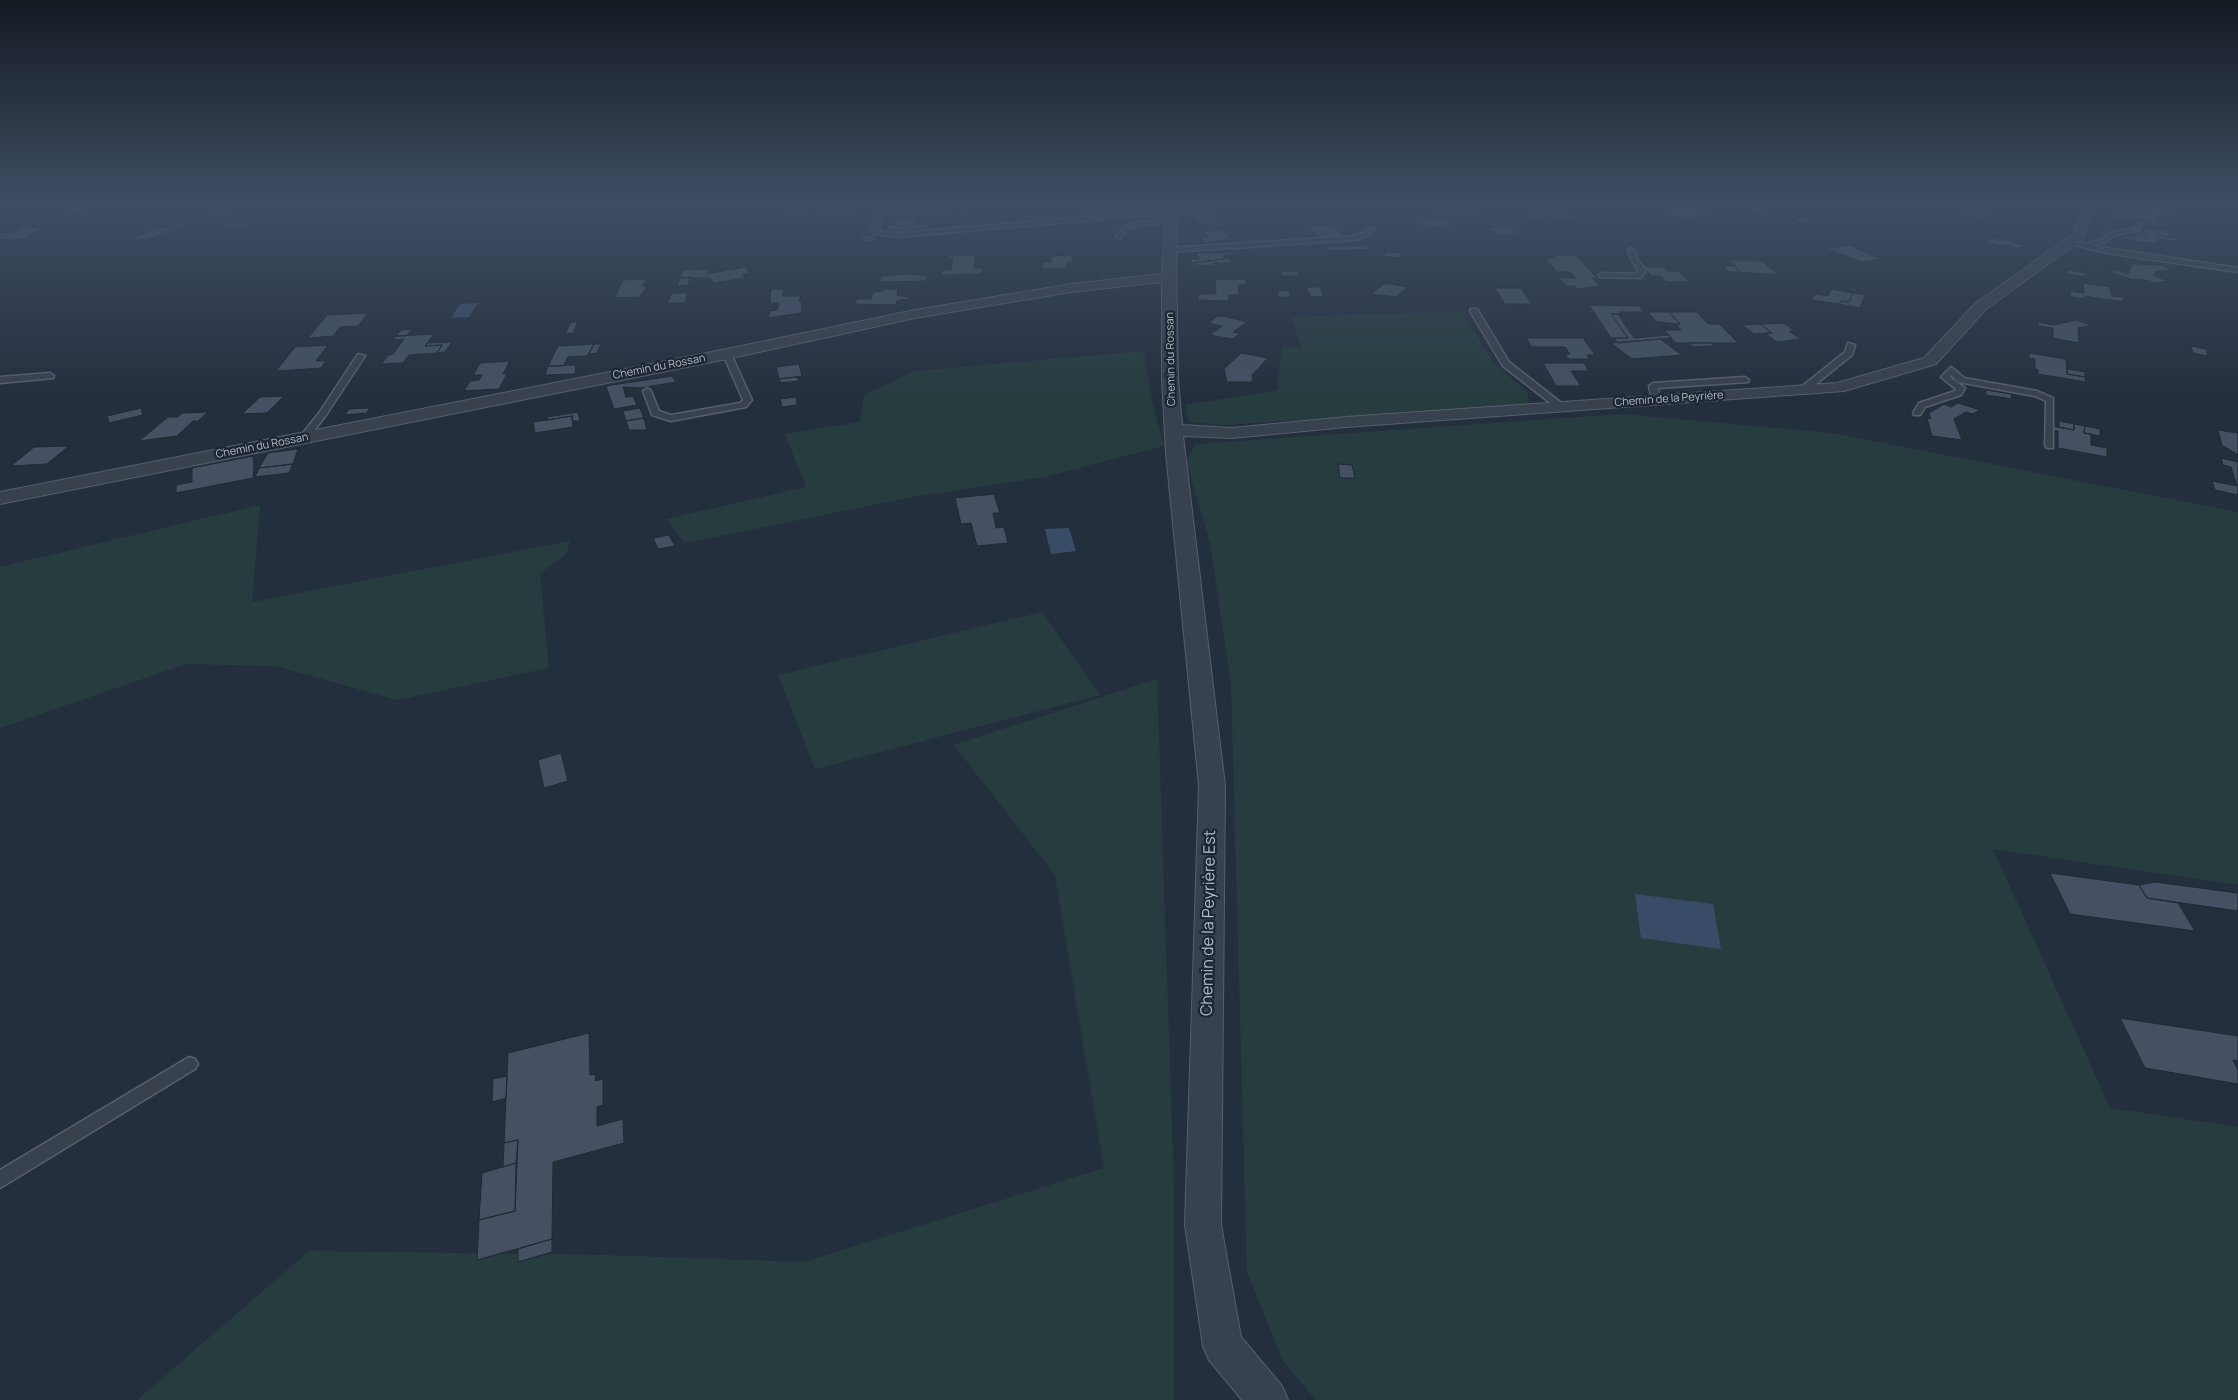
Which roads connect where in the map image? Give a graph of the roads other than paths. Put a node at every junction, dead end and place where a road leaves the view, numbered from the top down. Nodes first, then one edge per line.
1 (1170, 267) edge
2 (1640, 267) edge
3 (2035, 267) edge
4 (2220, 267) edge
5 (2238, 270) edge
6 (1603, 275) dead end
7 (1170, 277) junction
8 (1474, 311) dead end
9 (1851, 344) dead end
10 (727, 354) junction
11 (361, 356) dead end
12 (50, 376) dead end
13 (0, 380) edge
14 (1745, 380) dead end
15 (1803, 390) junction
16 (647, 391) dead end
17 (1656, 400) junction
18 (1561, 407) junction
19 (1917, 413) dead end
20 (1174, 430) junction
21 (304, 438) junction
22 (2050, 446) dead end
23 (0, 498) edge
24 (189, 1064) dead end
25 (0, 1180) edge
26 (1268, 1400) edge

1 - 7 street
2 - 6 lane
3 - 15 street, Chemin de la Peyrière
4 - 5 lane
7 - 10 street, Chemin du Rossan
7 - 20 street, Chemin du Rossan
8 - 18 lane
9 - 15 lane
10 - 16 lane
10 - 21 street, Chemin du Rossan
11 - 21 lane
12 - 13 lane
14 - 17 lane
15 - 17 street, Chemin de la Peyrière
17 - 18 street, Chemin de la Peyrière
18 - 20 street, Chemin de la Peyrière
19 - 22 lane
20 - 26 street, Chemin de la Peyrière Est
21 - 23 street, Chemin du Rossan
24 - 25 lane

